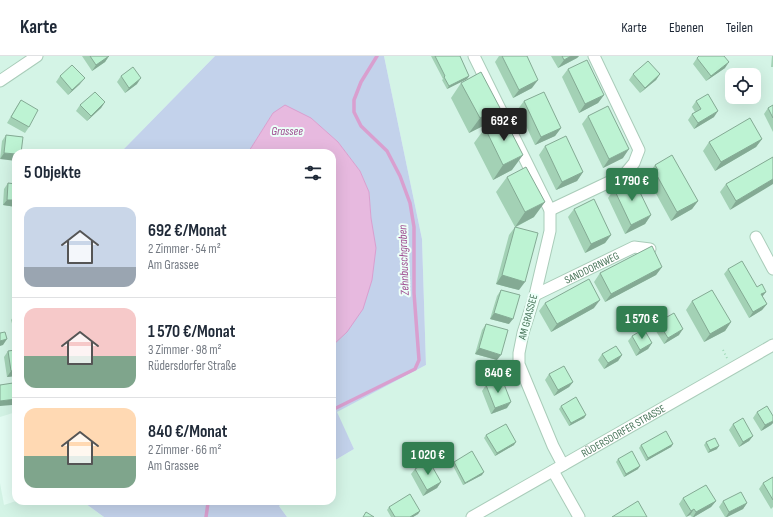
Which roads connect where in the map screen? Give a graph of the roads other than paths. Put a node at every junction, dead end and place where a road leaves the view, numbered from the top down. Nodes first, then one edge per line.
1 (37, 56) edge
2 (474, 56) edge
3 (594, 56) edge
4 (0, 81) edge
5 (550, 210) junction
6 (756, 237) dead end
7 (650, 249) edge
8 (773, 269) edge
9 (535, 295) junction
10 (773, 345) edge
11 (563, 465) junction
12 (553, 471) junction
13 (472, 517) edge
14 (579, 517) edge

1 - 4 street
2 - 5 street, AM GRASSEE
3 - 5 street
5 - 9 street, AM GRASSEE
6 - 8 street
7 - 9 street, SANDDORNWEG
9 - 11 street, AM GRASSEE
10 - 11 street, RÜDERSDORFER STRASSE
11 - 12 street, RÜDERSDORFER STRASSE
12 - 13 street, RÜDERSDORFER STRASSE
12 - 14 street

